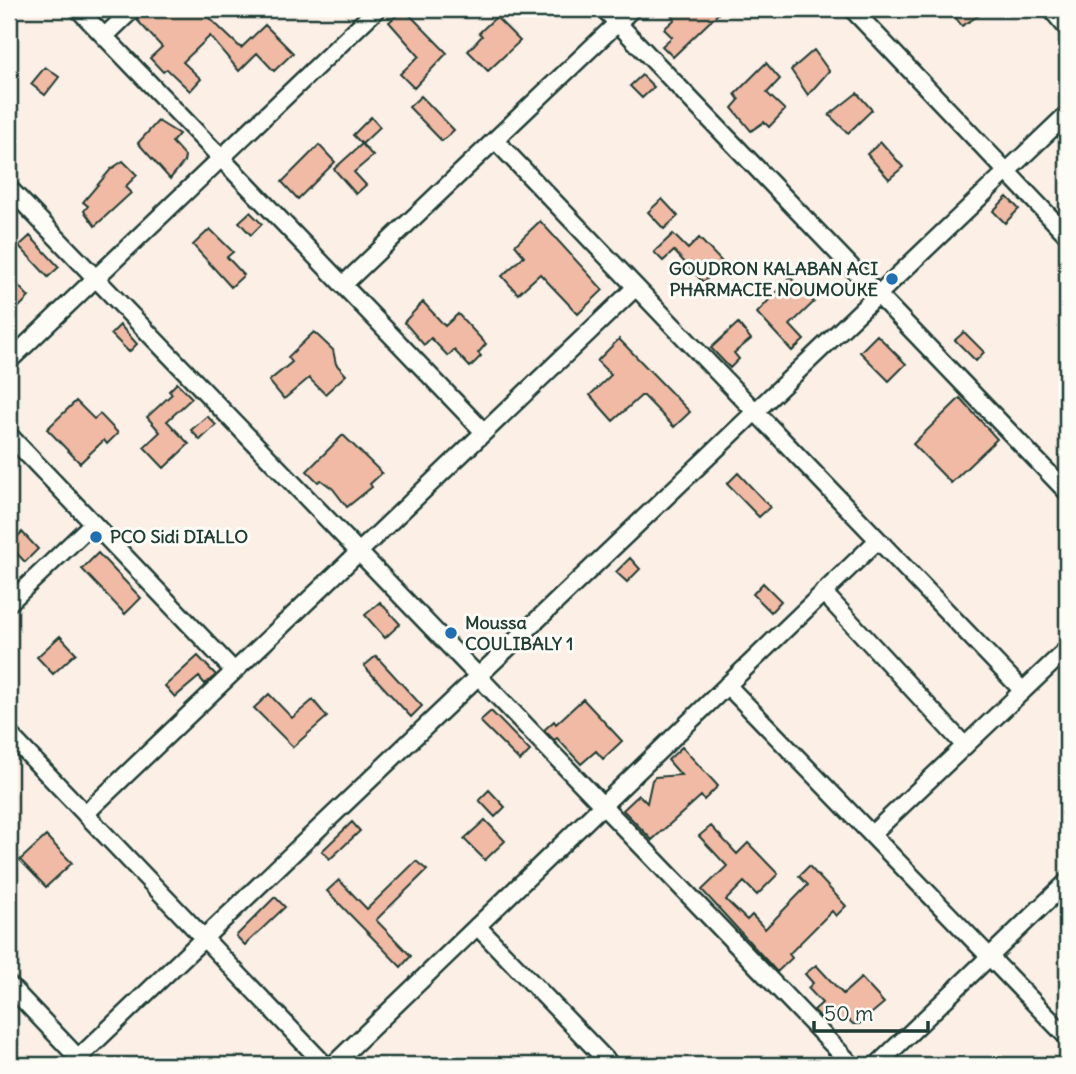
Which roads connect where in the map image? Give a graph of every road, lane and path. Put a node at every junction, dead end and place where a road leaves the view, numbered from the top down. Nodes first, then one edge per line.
1 (78, 9) edge
2 (133, 9) edge
3 (377, 9) edge
4 (604, 9) edge
5 (632, 9) edge
6 (852, 9) edge
7 (1051, 9) edge
8 (617, 23) junction
9 (1067, 28) edge
10 (105, 36) junction
11 (1067, 114) edge
12 (495, 140) junction
13 (221, 158) junction
14 (1008, 171) junction
15 (9, 188) edge
16 (1067, 235) edge
17 (95, 278) junction
18 (344, 285) junction
19 (636, 288) junction
20 (878, 295) junction
21 (9, 361) edge
22 (755, 412) junction
23 (484, 432) junction
24 (9, 435) edge
25 (1067, 492) edge
26 (93, 523) junction
27 (878, 540) junction
28 (359, 552) junction
29 (823, 592) junction
30 (9, 603) edge
31 (1067, 649) edge
32 (234, 671) junction
33 (478, 676) junction
34 (727, 685) junction
35 (1023, 691) junction
36 (9, 734) edge
37 (965, 746) junction
38 (602, 805) junction
39 (85, 814) junction
40 (872, 834) junction
41 (1067, 882) edge
42 (477, 926) junction
43 (204, 938) junction
44 (990, 957) junction
45 (9, 985) edge
46 (1067, 1037) edge
47 (78, 1063) edge
48 (326, 1065) edge
49 (333, 1065) edge
50 (611, 1065) edge
51 (852, 1065) edge
52 (877, 1065) edge

1 - 10 street
2 - 10 street
3 - 13 street
4 - 8 street
5 - 8 street
6 - 14 street
7 - 9 street
8 - 12 street
8 - 20 street
10 - 13 street
11 - 14 street
12 - 18 street
12 - 19 street
13 - 17 street
13 - 18 street
14 - 16 street
14 - 20 street
15 - 17 street
17 - 21 street
17 - 28 street
18 - 23 street
19 - 22 street
19 - 23 street
20 - 22 street
20 - 25 street
22 - 27 street
22 - 33 street
23 - 28 street
24 - 26 street
26 - 30 street
26 - 32 street
27 - 29 street
27 - 35 street
28 - 32 street
28 - 33 street
29 - 34 street
29 - 37 street
31 - 35 street
32 - 39 street
33 - 38 street
33 - 43 street
34 - 38 street
34 - 40 street
35 - 37 street
36 - 39 street
37 - 40 street
38 - 42 street
38 - 51 street
39 - 43 street
40 - 44 street
41 - 44 street
42 - 49 street
42 - 50 street
43 - 47 street
43 - 48 street
44 - 46 street
44 - 52 street
45 - 47 street

